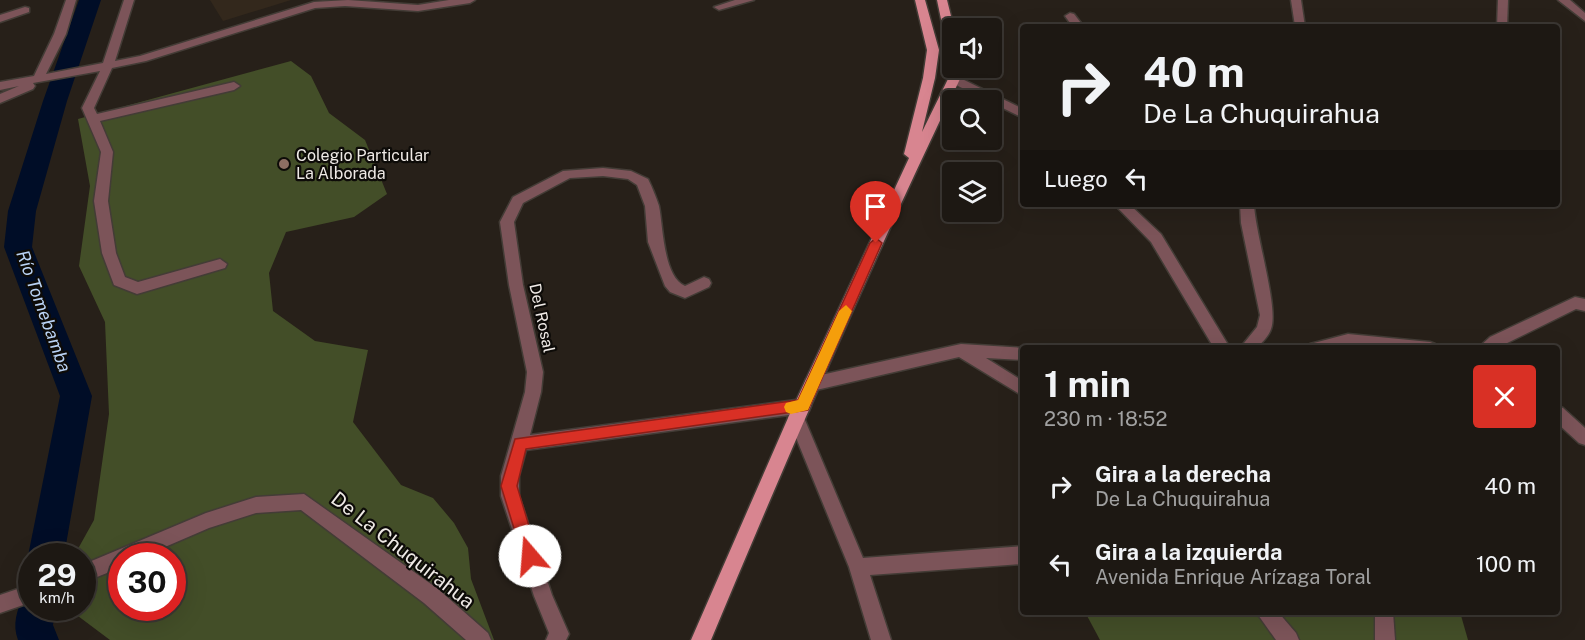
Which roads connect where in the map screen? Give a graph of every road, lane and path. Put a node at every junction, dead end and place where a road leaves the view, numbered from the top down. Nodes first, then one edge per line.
1 (71, 0) edge
2 (129, 0) edge
3 (302, 0) edge
4 (470, 0) edge
5 (749, 0) edge
6 (921, 0) edge
7 (942, 0) edge
8 (1296, 0) edge
9 (1503, 0) edge
10 (1563, 0) edge
11 (720, 7) dead end
12 (25, 10) dead end
13 (1070, 16) dead end
14 (946, 18) edge
15 (1585, 18) edge
16 (0, 19) edge
17 (1077, 24) edge
18 (1300, 24) edge
19 (1502, 24) edge
20 (104, 65) junction
21 (952, 78) edge
22 (962, 78) edge
23 (44, 79) junction
24 (0, 86) edge
25 (234, 86) dead end
26 (0, 99) edge
27 (1020, 112) edge
28 (92, 119) junction
29 (903, 183) junction
30 (1124, 207) edge
31 (1247, 207) edge
32 (220, 264) dead end
33 (704, 283) dead end
34 (1585, 305) edge
35 (1220, 345) edge
36 (1251, 345) edge
37 (1327, 345) edge
38 (1399, 345) edge
39 (1490, 345) edge
40 (961, 350) junction
41 (1020, 354) edge
42 (812, 384) junction
43 (1020, 387) edge
44 (800, 412) junction
45 (1560, 416) edge
46 (1585, 438) edge
47 (520, 444) junction
48 (155, 543) edge
49 (1020, 555) edge
50 (858, 567) junction
51 (18, 598) edge
52 (0, 604) edge
53 (1268, 615) edge
54 (1384, 615) edge
55 (481, 640) edge
56 (556, 640) edge
57 (701, 640) edge
58 (881, 640) edge
59 (1289, 640) edge
60 (1385, 640) edge

1 - 23 street
2 - 20 street
3 - 20 street
4 - 20 street
5 - 11 street
6 - 29 main road
7 - 14 main road
8 - 18 street
9 - 19 street
10 - 15 street
12 - 16 street
13 - 17 street
20 - 23 street
20 - 28 street
21 - 29 main road
22 - 27 street
23 - 24 street
23 - 26 street
25 - 28 street
28 - 32 street
29 - 42 main road
30 - 35 street
31 - 36 street
33 - 47 street, Del Rosal
34 - 39 street
37 - 38 street
40 - 41 street
40 - 42 street
40 - 43 street
42 - 44 main road
44 - 47 street
44 - 50 street
44 - 57 main road
45 - 46 street
47 - 56 street
48 - 55 street, De La Chuquirahua
49 - 50 street
50 - 58 street
51 - 52 street
53 - 59 street
54 - 60 street

